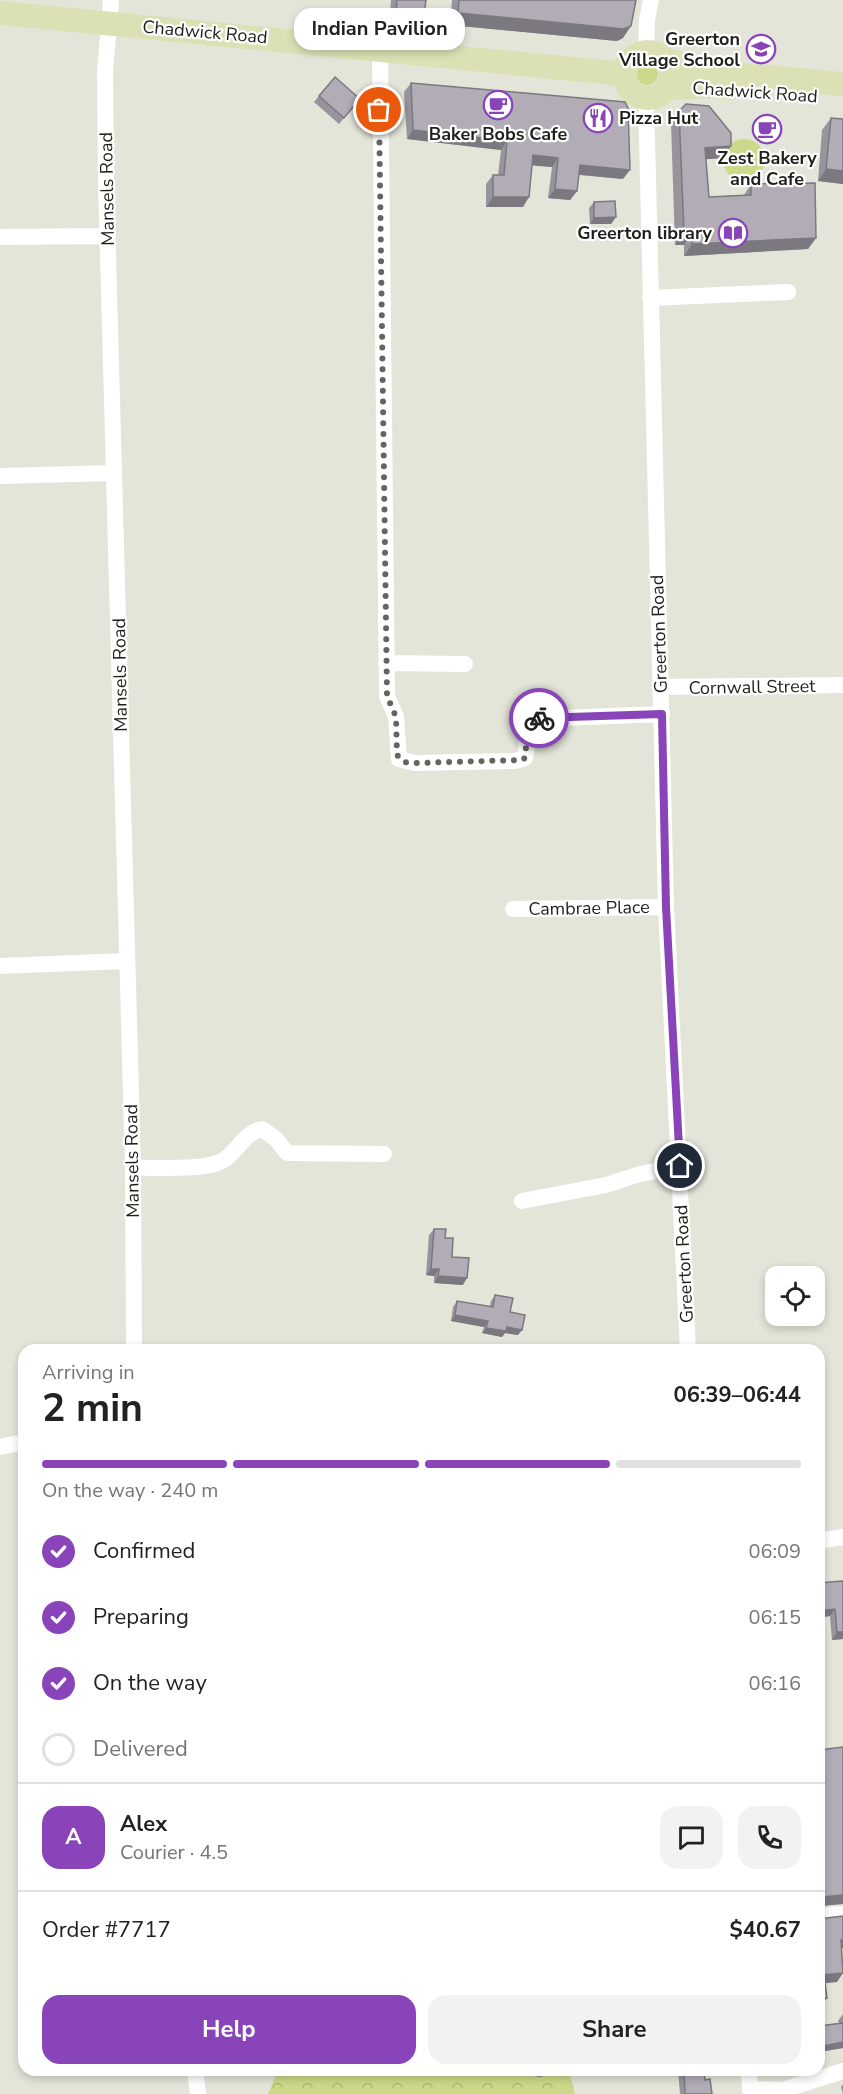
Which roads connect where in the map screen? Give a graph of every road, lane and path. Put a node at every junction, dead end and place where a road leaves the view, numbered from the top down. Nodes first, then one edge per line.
1 (651, 0) edge
2 (109, 12) edge
3 (0, 13) edge
4 (380, 49) junction
5 (656, 56) junction
6 (625, 74) junction
7 (843, 84) edge
8 (656, 93) junction
9 (843, 99) edge
10 (108, 236) junction
11 (0, 237) edge
12 (788, 292) dead end
13 (650, 298) junction
14 (112, 472) junction
15 (0, 476) edge
16 (386, 663) junction
17 (465, 664) dead end
18 (843, 686) edge
19 (661, 687) junction
20 (662, 714) junction
21 (666, 907) junction
22 (513, 909) dead end
23 (126, 961) junction
24 (0, 966) edge
25 (384, 1154) dead end
26 (680, 1166) junction
27 (133, 1168) junction
28 (522, 1201) dead end
29 (134, 1344) edge
30 (688, 1344) edge
31 (18, 1444) edge
32 (0, 1447) edge
33 (843, 1537) edge
34 (825, 1540) edge
35 (843, 1914) edge
36 (825, 1916) edge
37 (843, 2071) edge
38 (196, 2076) edge
39 (749, 2076) edge
40 (750, 2092) edge
41 (198, 2094) edge

1 - 5 street
2 - 3 street, Chadwick Road
2 - 4 street, Chadwick Road
2 - 10 street, Mansels Road
4 - 6 street, Chadwick Road
4 - 16 street
5 - 6 street
5 - 7 street, Chadwick Road
5 - 8 street, Chadwick Road
6 - 8 street
8 - 9 street, Chadwick Road
8 - 13 street, Greerton Road
10 - 11 street
10 - 14 street, Mansels Road
12 - 13 street
13 - 19 street, Greerton Road
14 - 15 street
14 - 23 street, Mansels Road
16 - 17 street
16 - 20 street
18 - 19 street, Cornwall Street
19 - 20 street, Greerton Road
20 - 21 street, Greerton Road
21 - 22 street, Cambrae Place
21 - 26 street, Greerton Road
23 - 24 street
23 - 27 street, Mansels Road
25 - 27 street
26 - 28 street
26 - 30 street, Greerton Road
27 - 29 street, Mansels Road
31 - 32 street
33 - 34 street
35 - 36 street
37 - 40 street
38 - 41 street
39 - 40 street

